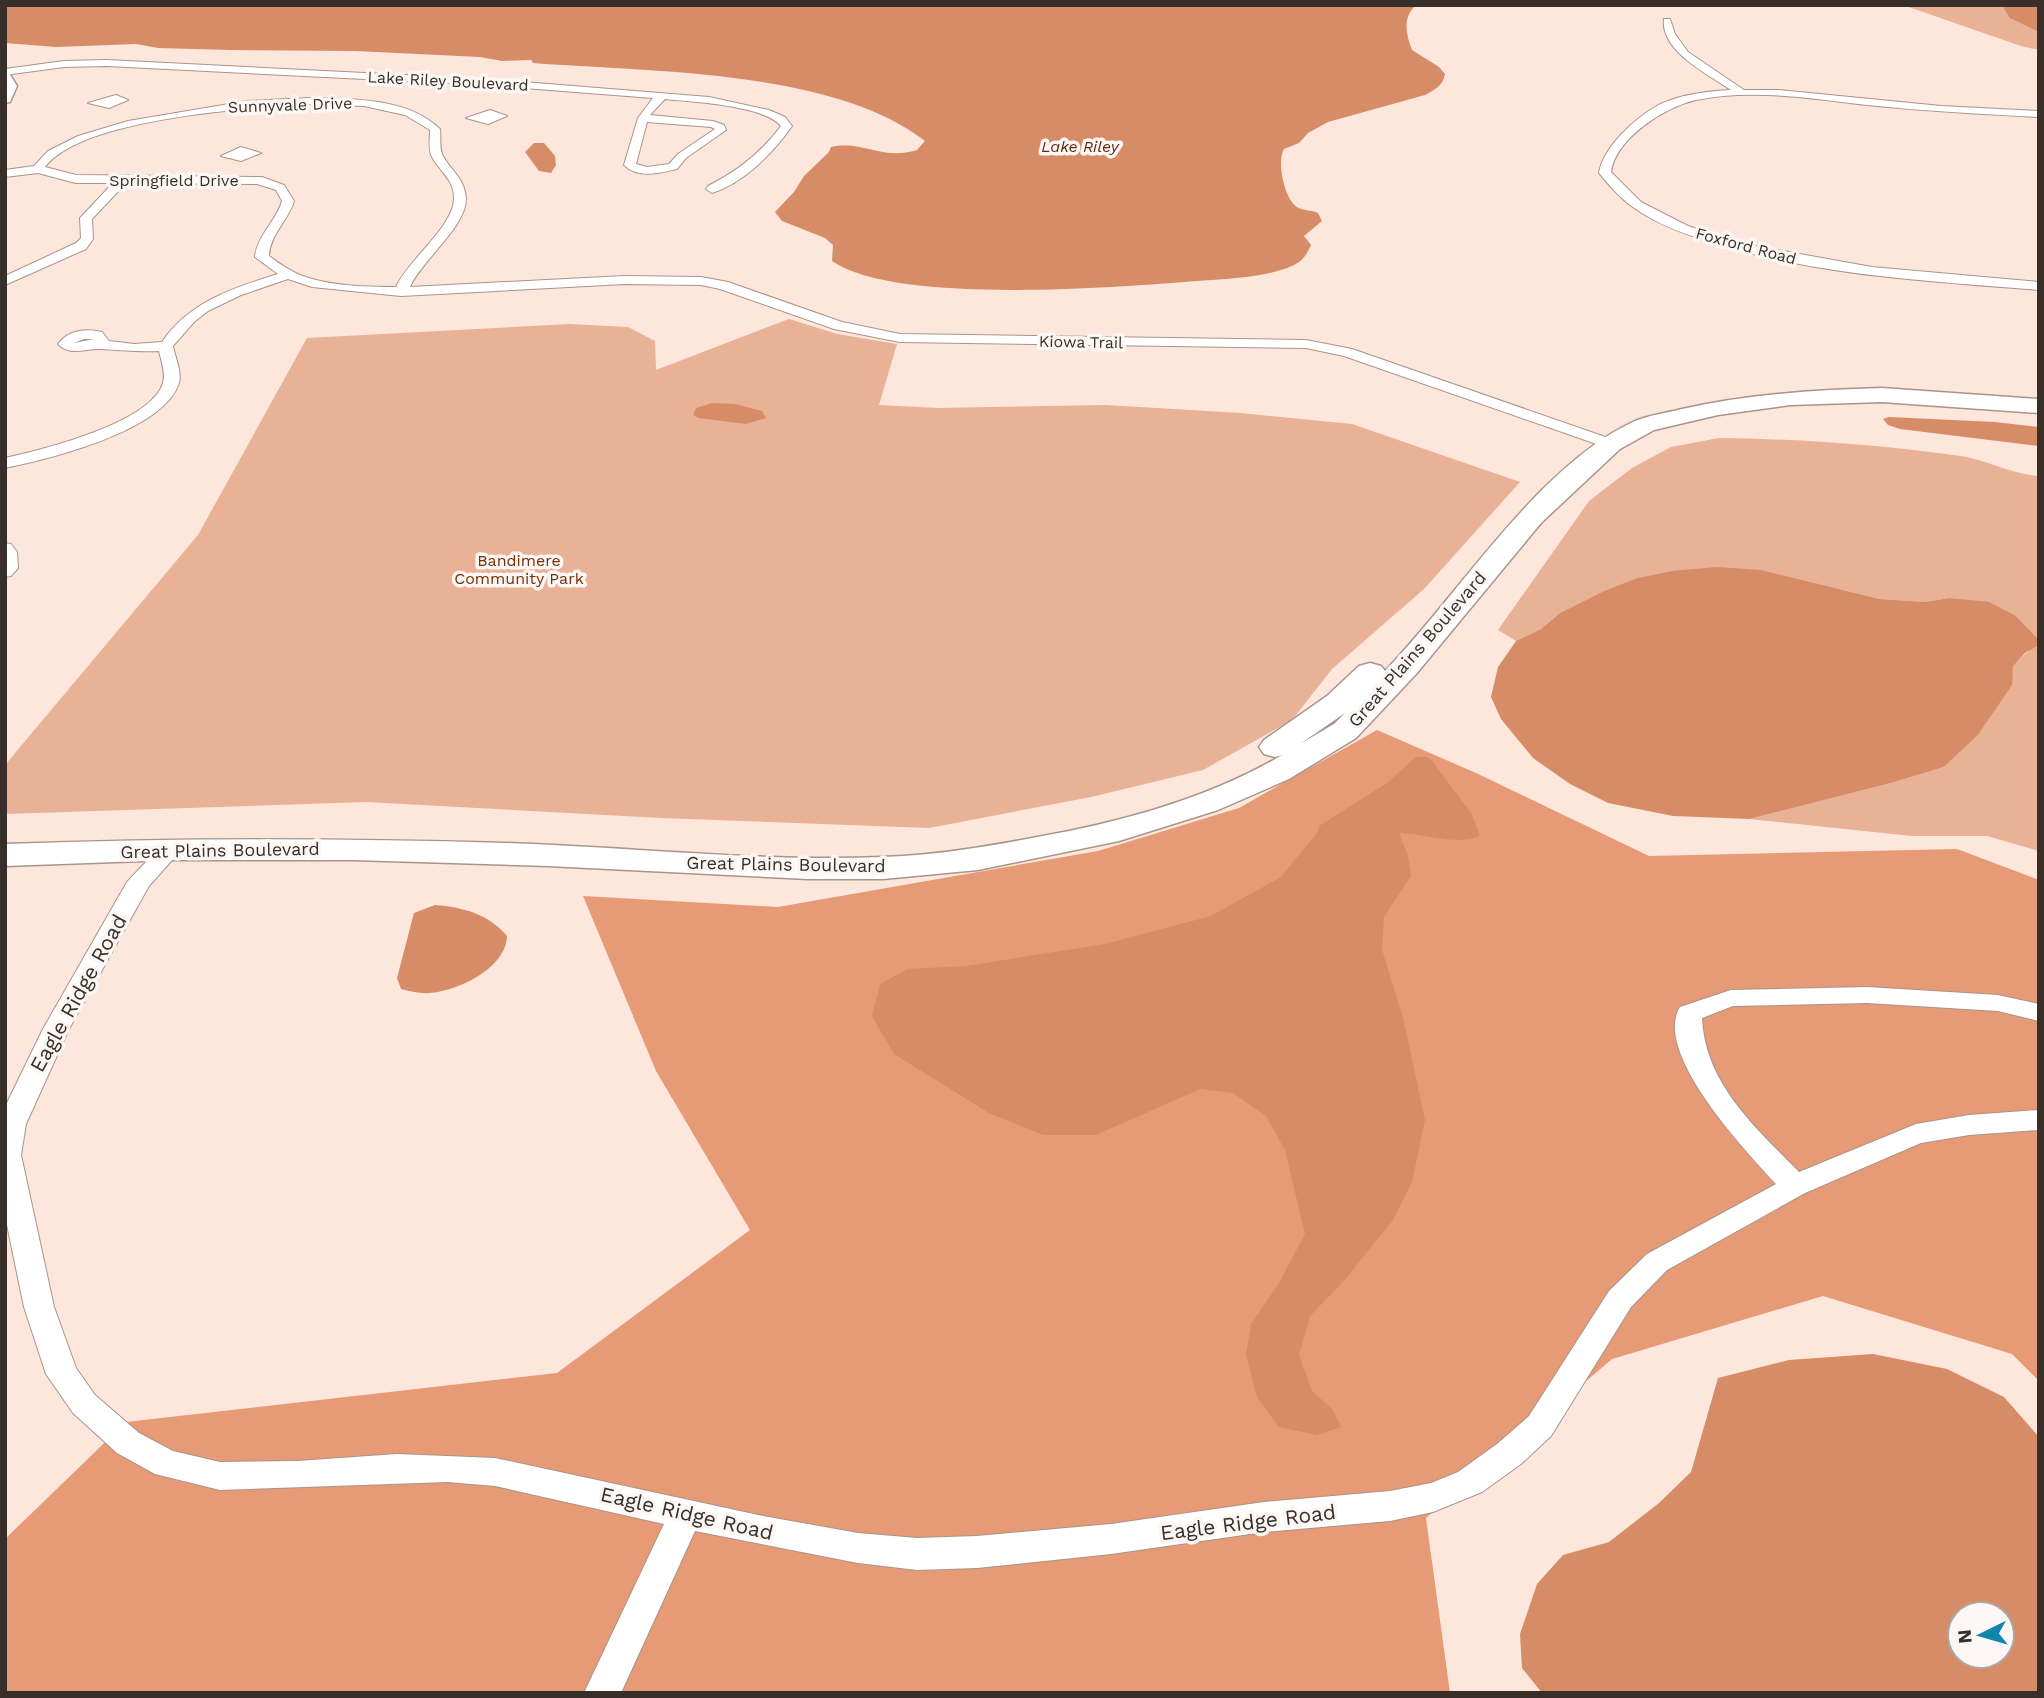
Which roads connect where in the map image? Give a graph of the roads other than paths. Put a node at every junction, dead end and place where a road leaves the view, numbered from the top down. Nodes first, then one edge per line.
1 (1667, 21) dead end
2 (5, 74) edge
3 (1742, 93) junction
4 (663, 96) junction
5 (5, 99) edge
6 (119, 103) dead end
7 (130, 107) dead end
8 (142, 110) dead end
9 (2039, 114) edge
10 (161, 116) junction
11 (643, 118) junction
12 (236, 158) dead end
13 (41, 165) junction
14 (5, 174) edge
15 (215, 179) junction
16 (121, 181) junction
17 (712, 189) dead end
18 (288, 275) junction
19 (5, 281) edge
20 (543, 284) joint
21 (2039, 286) edge
22 (401, 292) junction
23 (96, 344) dead end
24 (166, 346) junction
25 (2039, 397) edge
26 (2039, 405) edge
27 (1599, 440) junction
28 (5, 463) edge
29 (5, 548) edge
30 (5, 572) edge
31 (5, 831) edge
32 (171, 849) junction
33 (5, 855) edge
34 (2039, 1013) edge
35 (2039, 1120) edge
36 (6, 1155) edge
37 (1795, 1186) junction
38 (686, 1514) junction
39 (602, 1693) edge

1 - 3 street
2 - 4 street, Lake Riley Boulevard
2 - 5 street
3 - 9 street, Foxford Road
3 - 21 street, Foxford Road
4 - 11 street
4 - 17 street, Lake Riley Boulevard
6 - 7 street
8 - 10 street
10 - 13 street, Sunnyvale Drive
10 - 22 street, Sunnyvale Drive
11 - 11 street
12 - 15 street
13 - 14 street, Springfield Drive
13 - 16 street, Springfield Drive
15 - 16 street, Springfield Drive
15 - 18 street, Springfield Drive
16 - 19 street
18 - 22 street, Springfield Drive
18 - 24 street
20 - 22 street, Springfield Drive
20 - 27 street, Kiowa Trail
23 - 24 street
24 - 28 street
25 - 27 main road, Great Plains Boulevard
26 - 27 main road, Great Plains Boulevard
27 - 31 main road, Great Plains Boulevard
27 - 32 main road, Great Plains Boulevard
29 - 30 street
32 - 33 main road, Great Plains Boulevard
32 - 36 street, Eagle Ridge Road
34 - 37 street
35 - 37 street
36 - 38 street, Eagle Ridge Road
37 - 38 street, Eagle Ridge Road
38 - 39 street

